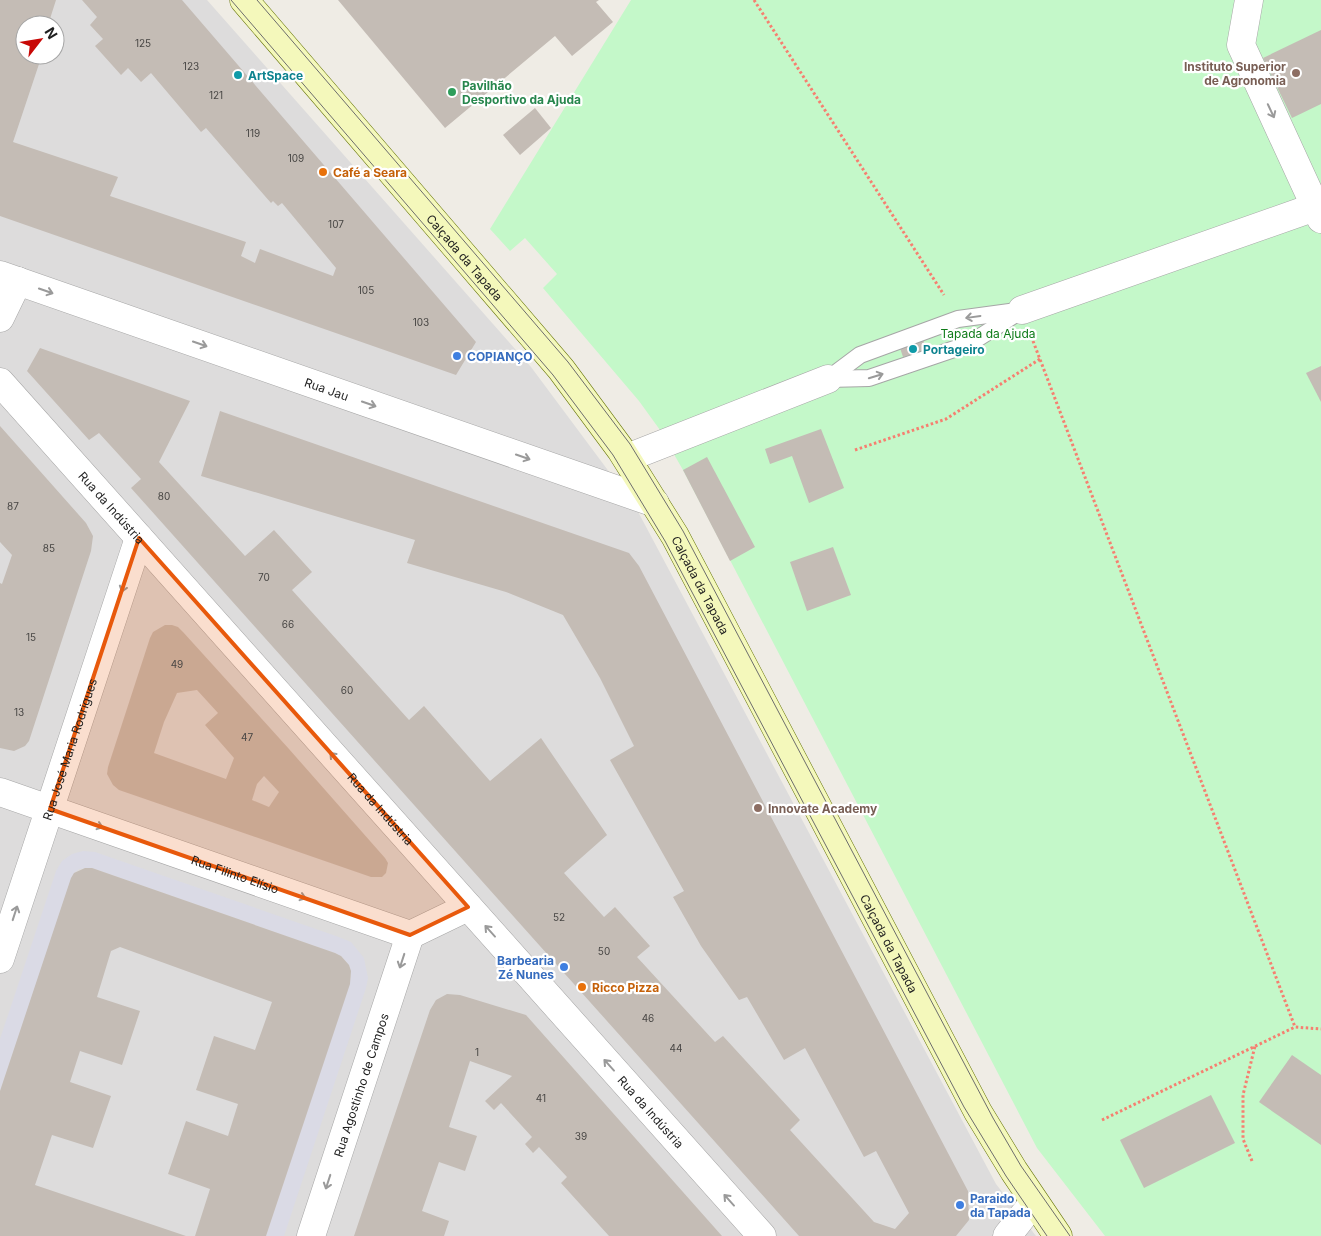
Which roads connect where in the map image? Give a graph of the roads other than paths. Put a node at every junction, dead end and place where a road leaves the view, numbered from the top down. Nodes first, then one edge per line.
1 (244, 0) edge
2 (1249, 0) edge
3 (1318, 213) edge
4 (9, 278) edge
5 (1022, 310) junction
6 (0, 318) edge
7 (828, 379) junction
8 (0, 382) edge
9 (627, 458) junction
10 (655, 503) junction
11 (140, 538) junction
12 (0, 792) edge
13 (50, 810) junction
14 (468, 907) junction
15 (410, 935) junction
16 (0, 959) edge
17 (1034, 1202) junction
18 (310, 1236) edge
19 (762, 1236) edge
20 (1007, 1236) edge
21 (1058, 1236) edge

1 - 9 street, Calçada da Tapada
2 -> 3 street
3 - 5 street
4 - 6 street
4 -> 10 street, Rua Jau
5 -> 7 lane
7 -> 5 lane
7 - 9 street
8 - 11 street, Rua da Indústria
9 - 10 street, Calçada da Tapada
10 - 17 street, Calçada da Tapada
11 -> 13 street, Rua José Maria Rodrigues
14 -> 11 street, Rua da Indústria
12 - 13 street, Rua Filinto Elísio
13 -> 15 street, Rua Filinto Elísio
16 -> 13 street, Rua José Maria Rodrigues
14 - 15 street
19 -> 14 street, Rua da Indústria
15 -> 18 street, Rua Agostinho de Campos
17 - 20 street
17 - 21 street, Calçada da Tapada

